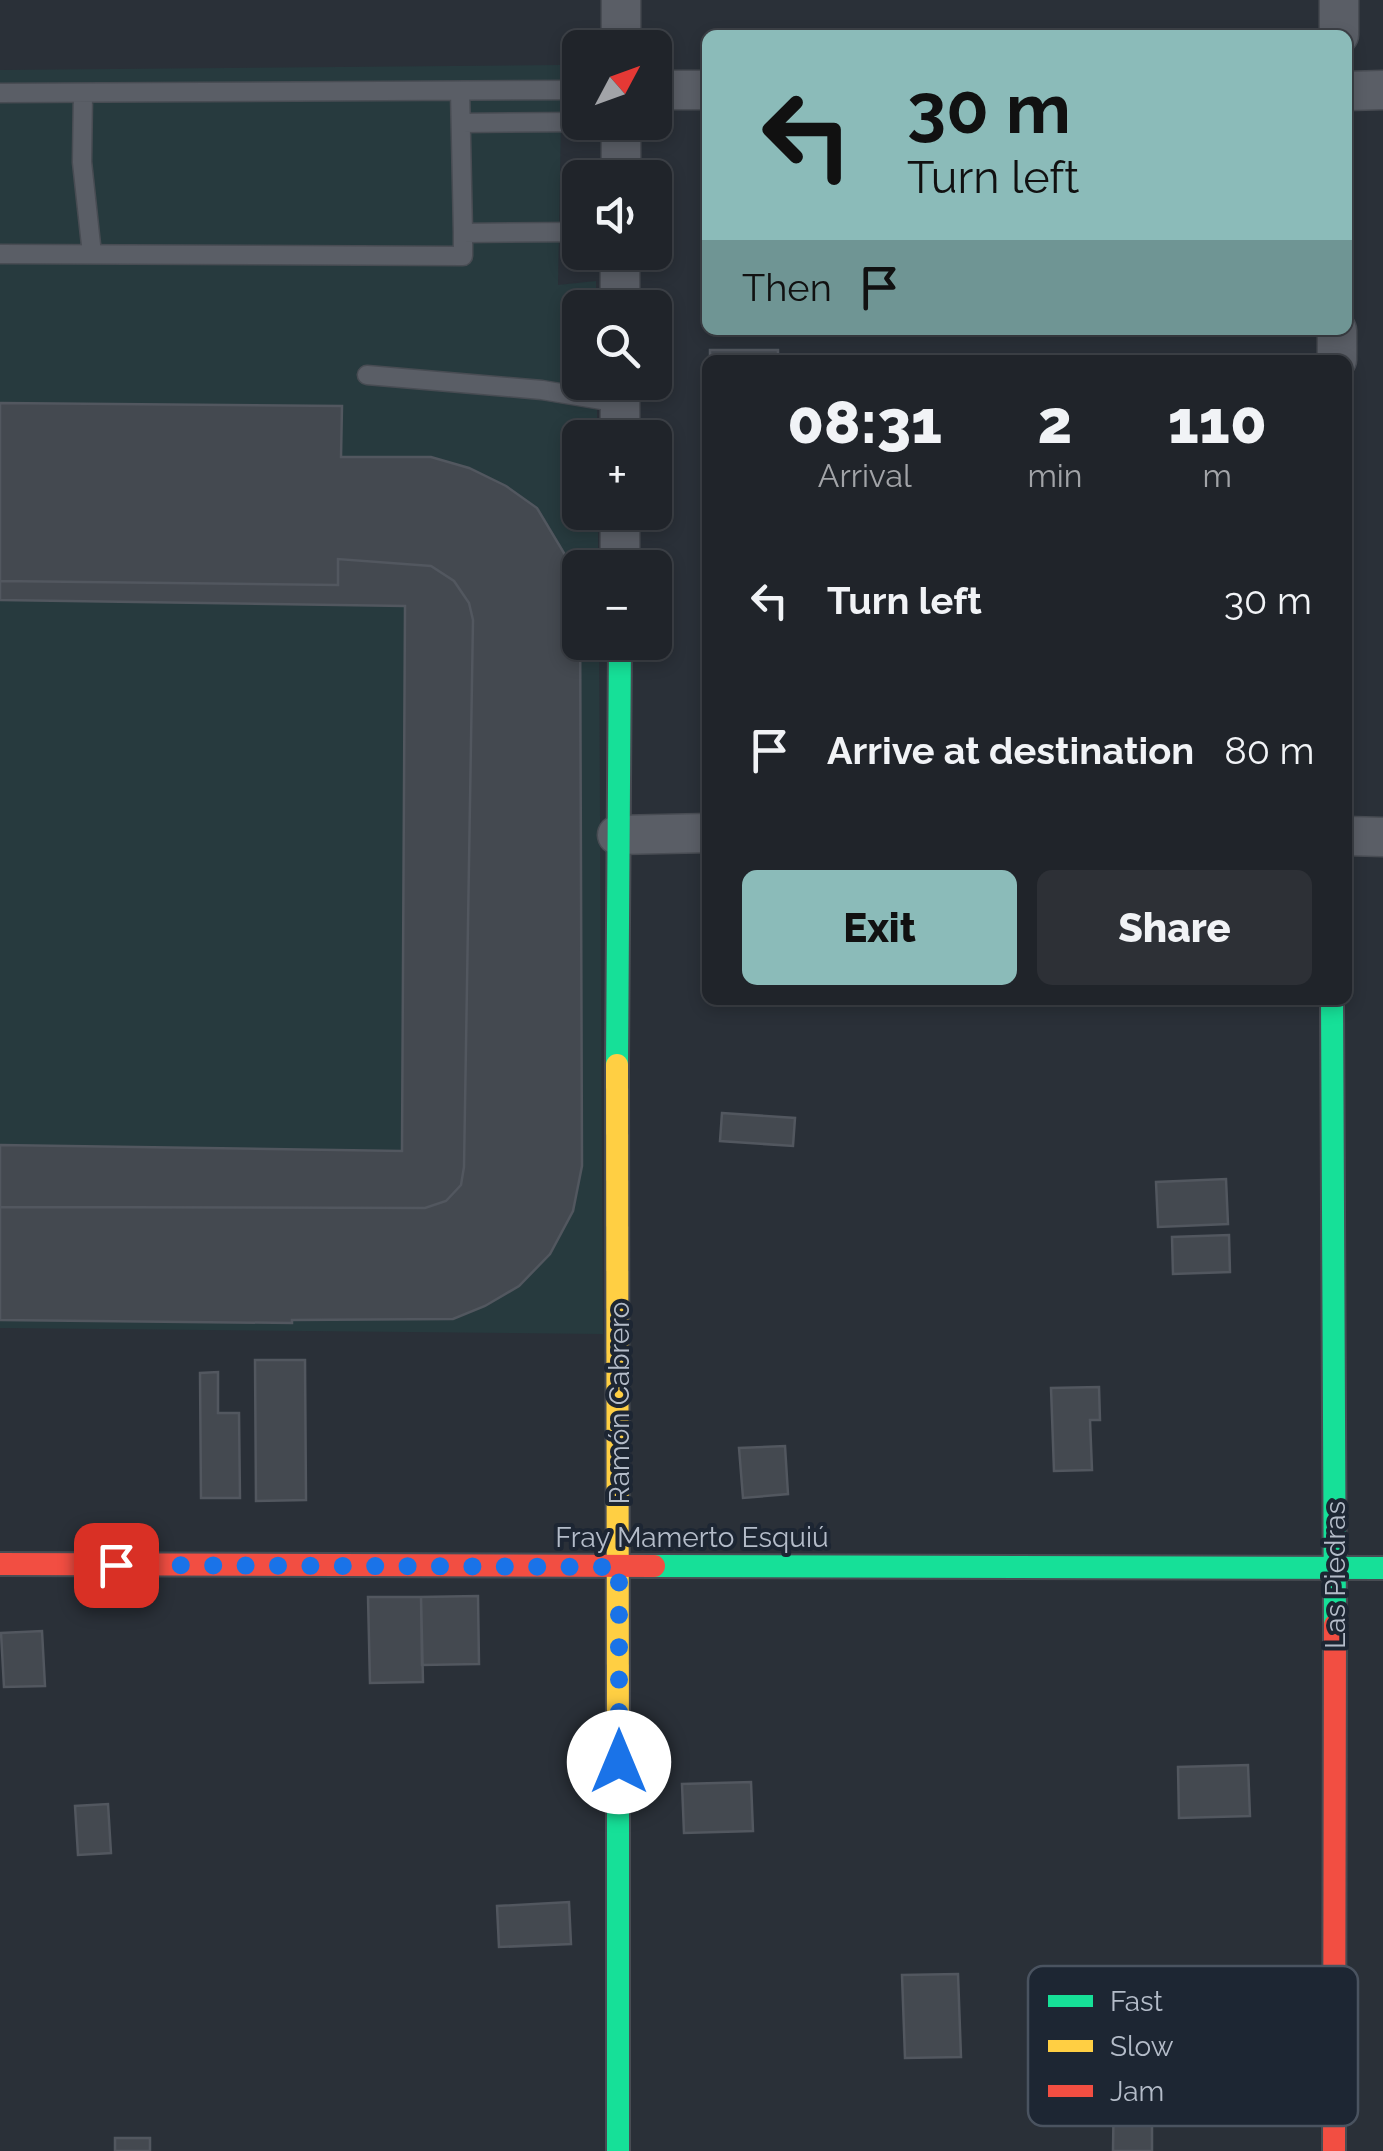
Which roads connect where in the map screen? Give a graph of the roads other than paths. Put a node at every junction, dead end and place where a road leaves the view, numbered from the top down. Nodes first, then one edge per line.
1 (622, 0) edge
2 (1339, 0) edge
3 (621, 30) edge
4 (1339, 30) edge
5 (562, 90) edge
6 (672, 90) edge
7 (702, 90) edge
8 (1383, 90) edge
9 (460, 91) junction
10 (1352, 91) edge
11 (0, 93) edge
12 (83, 93) junction
13 (562, 122) edge
14 (461, 123) junction
15 (562, 232) edge
16 (463, 233) junction
17 (0, 254) edge
18 (92, 254) junction
19 (367, 375) dead end
20 (620, 408) edge
21 (620, 660) edge
22 (702, 833) edge
23 (617, 835) junction
24 (1352, 836) edge
25 (1383, 837) edge
26 (1332, 1005) edge
27 (0, 1564) edge
28 (619, 1567) junction
29 (1335, 1568) junction
30 (1383, 1568) edge
31 (1334, 1966) edge
32 (1334, 2126) edge
33 (618, 2151) edge
34 (1334, 2151) edge

1 - 3 street
2 - 4 street
5 - 9 lane
6 - 7 street
8 - 10 street
9 - 12 lane
9 - 14 lane
11 - 12 lane
12 - 18 lane
13 - 14 lane
14 - 16 lane
15 - 16 lane
16 - 18 lane
17 - 18 lane
19 - 20 lane
21 - 23 street, Ramón Cabrero
22 - 23 street
23 - 28 street, Ramón Cabrero
24 - 25 street
26 - 29 street, Las Piedras
27 - 28 street, Fray Mamerto Esquiú
28 - 29 street, Fray Mamerto Esquiú
28 - 33 street, Ramón Cabrero
29 - 30 street, Fray Mamerto Esquiú
29 - 31 street, Las Piedras
32 - 34 street, Las Piedras

